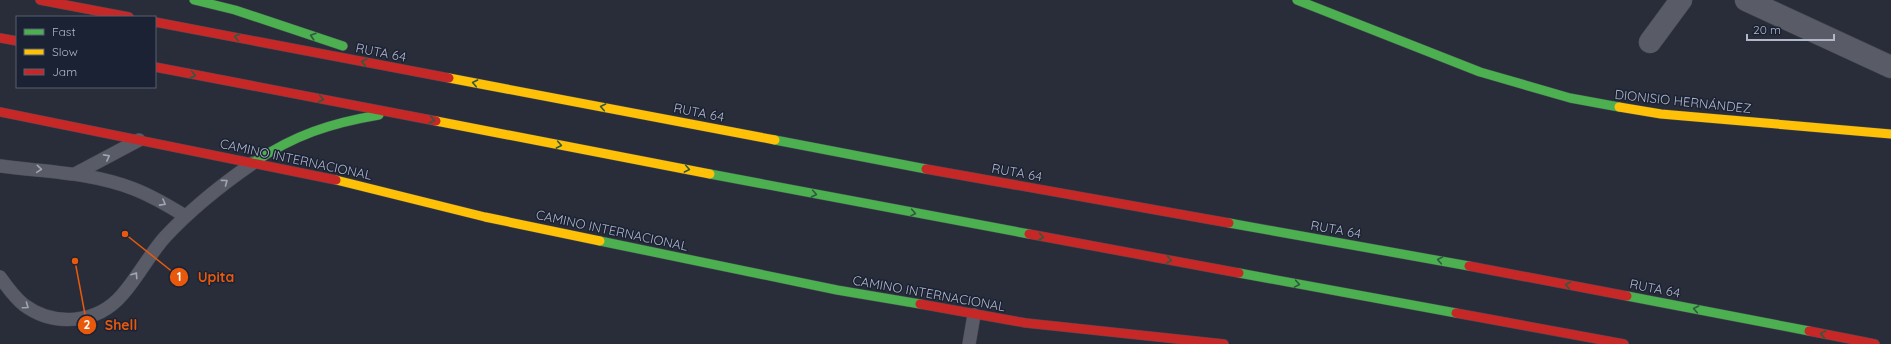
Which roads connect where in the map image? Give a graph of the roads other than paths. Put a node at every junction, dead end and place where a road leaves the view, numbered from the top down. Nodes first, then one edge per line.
1 (40, 0) edge
2 (194, 0) edge
3 (1298, 0) edge
4 (1681, 0) edge
5 (1746, 0) edge
6 (124, 16) edge
7 (156, 22) edge
8 (0, 38) edge
9 (16, 41) edge
10 (1650, 42) dead end
11 (1891, 67) edge
12 (156, 68) edge
13 (430, 74) junction
14 (0, 112) edge
15 (393, 112) junction
16 (1891, 134) edge
17 (139, 140) junction
18 (253, 163) junction
19 (0, 166) edge
20 (75, 174) junction
21 (185, 216) junction
22 (0, 277) edge
23 (974, 315) junction
24 (969, 344) edge
25 (1224, 344) edge
26 (1624, 344) edge
27 (1875, 344) edge

1 - 6 main road
13 -> 2 main road
3 - 16 main road, DIONISIO HERNÁNDEZ
4 - 10 street
5 - 11 street
13 -> 7 main road, RUTA 64
8 - 9 main road
12 -> 15 main road
27 -> 13 main road, RUTA 64
14 - 17 main road, CAMINO INTERNACIONAL
15 - 18 main road
15 -> 26 main road
17 - 18 main road, CAMINO INTERNACIONAL
20 -> 17 lane
21 -> 18 lane
18 - 23 main road, CAMINO INTERNACIONAL
19 -> 20 lane
20 -> 21 lane
22 -> 21 lane
23 - 24 lane
23 - 25 main road, CAMINO INTERNACIONAL

